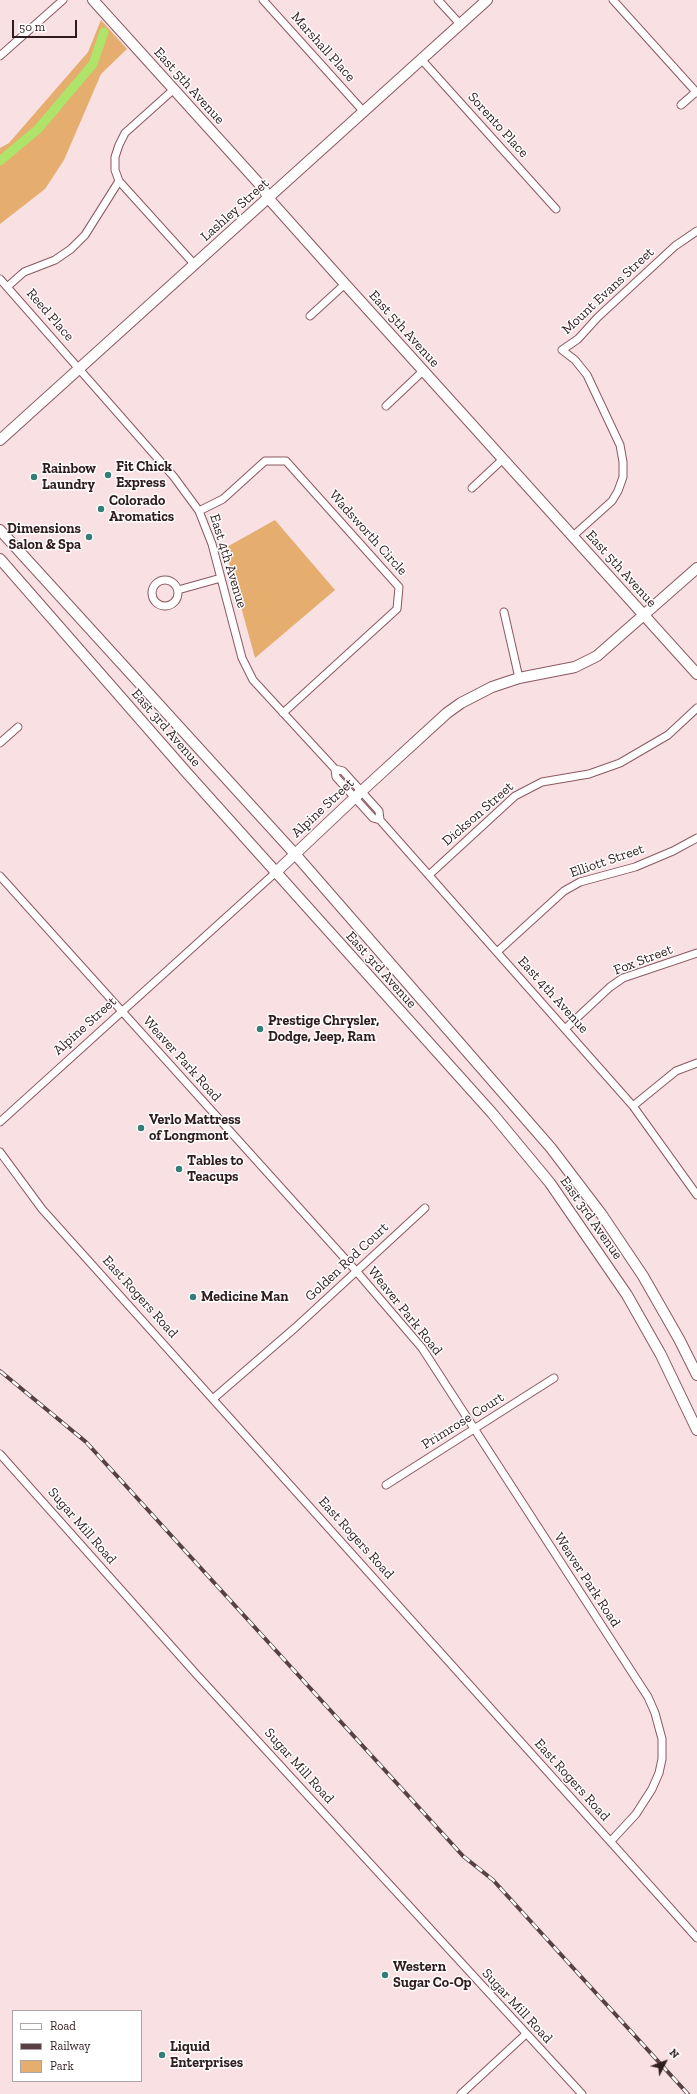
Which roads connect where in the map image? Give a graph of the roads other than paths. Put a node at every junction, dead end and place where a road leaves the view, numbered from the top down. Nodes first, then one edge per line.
1 (63, 0) edge
2 (92, 0) edge
3 (263, 0) edge
4 (438, 0) edge
5 (487, 0) edge
6 (613, 0) edge
7 (460, 24) junction
8 (0, 56) edge
9 (421, 59) junction
10 (173, 90) junction
11 (696, 92) edge
12 (680, 105) dead end
13 (364, 112) junction
14 (119, 181) junction
15 (269, 199) junction
16 (556, 209) dead end
17 (697, 231) edge
18 (195, 265) junction
19 (0, 279) edge
20 (344, 284) junction
21 (7, 287) junction
22 (310, 316) dead end
23 (80, 369) junction
24 (424, 371) junction
25 (386, 406) dead end
26 (0, 440) edge
27 (503, 459) junction
28 (472, 488) dead end
29 (199, 511) junction
30 (0, 530) edge
31 (573, 536) junction
32 (0, 559) edge
33 (4, 565) edge
34 (697, 568) edge
35 (221, 578) junction
36 (178, 590) dead end
37 (504, 612) dead end
38 (644, 615) junction
39 (697, 674) edge
40 (519, 678) junction
41 (697, 708) edge
42 (283, 713) junction
43 (18, 727) dead end
44 (0, 743) edge
45 (358, 794) junction
46 (697, 838) edge
47 (295, 854) junction
48 (275, 873) junction
49 (429, 875) junction
50 (0, 876) edge
51 (497, 952) junction
52 (697, 953) edge
53 (122, 1012) junction
54 (566, 1028) junction
55 (697, 1063) edge
56 (633, 1106) junction
57 (0, 1122) edge
58 (0, 1152) edge
59 (696, 1192) edge
60 (425, 1208) dead end
61 (357, 1272) junction
62 (697, 1375) edge
63 (554, 1378) dead end
64 (214, 1398) junction
65 (476, 1429) junction
66 (697, 1430) edge
67 (0, 1454) edge
68 (386, 1485) dead end
69 (611, 1841) junction
70 (697, 1938) edge
71 (526, 2034) junction
72 (461, 2094) edge
73 (582, 2094) edge

1 - 8 street
2 - 10 main road, East 5th Avenue
3 - 13 street, Marshall Place
4 - 7 street
5 - 7 main road, Lashley Street
6 - 11 street
7 - 9 main road, Lashley Street
9 - 13 main road, Lashley Street
9 - 16 street, Sorento Place
10 - 14 street
10 - 15 main road, East 5th Avenue
11 - 12 street
13 - 15 main road, Lashley Street
14 - 18 street
14 - 21 street
15 - 18 main road, Lashley Street
15 - 20 main road, East 5th Avenue
17 - 31 street, Mount Evans Street
18 - 23 main road, Lashley Street
19 - 21 street, Reed Place
20 - 22 street
20 - 24 main road, East 5th Avenue
21 - 23 street, Reed Place
23 - 26 main road, Lashley Street
23 - 29 street, East 4th Avenue
24 - 25 street
24 - 27 main road, East 5th Avenue
27 - 28 street
27 - 31 main road, East 5th Avenue
29 - 35 street, East 4th Avenue
29 - 42 street, Wadsworth Circle
30 - 47 main road, East 3rd Avenue
31 - 38 main road, East 5th Avenue
32 - 33 main road, East 3rd Avenue
33 - 48 main road, East 3rd Avenue
34 - 38 main road, Alpine Street
35 - 36 street
35 - 42 street, East 4th Avenue
37 - 40 street
38 - 39 main road, East 5th Avenue
38 - 40 main road, Alpine Street
40 - 45 main road, Alpine Street
41 - 49 street, Dickson Street
42 - 45 street, East 4th Avenue
43 - 44 street
45 - 47 main road, Alpine Street
45 - 49 street, East 4th Avenue
46 - 51 street, Elliott Street
47 - 48 main road, Alpine Street
47 - 62 main road, East 3rd Avenue
48 - 53 street, Alpine Street
48 - 66 main road, East 3rd Avenue
49 - 51 street, East 4th Avenue
50 - 53 street, Weaver Park Road
51 - 54 street, East 4th Avenue
52 - 54 street, Fox Street
53 - 57 street, Alpine Street
53 - 61 street, Weaver Park Road
54 - 56 street, East 4th Avenue
55 - 56 street
56 - 59 street, East 4th Avenue
58 - 64 street, East Rogers Road
60 - 61 street, Golden Rod Court
61 - 64 street, Golden Rod Court
61 - 65 street, Weaver Park Road
63 - 65 street, Primrose Court
64 - 69 street, East Rogers Road
65 - 68 street, Primrose Court
65 - 69 street, Weaver Park Road
67 - 71 street, Sugar Mill Road
69 - 70 street, East Rogers Road
71 - 72 street
71 - 73 street, Sugar Mill Road

